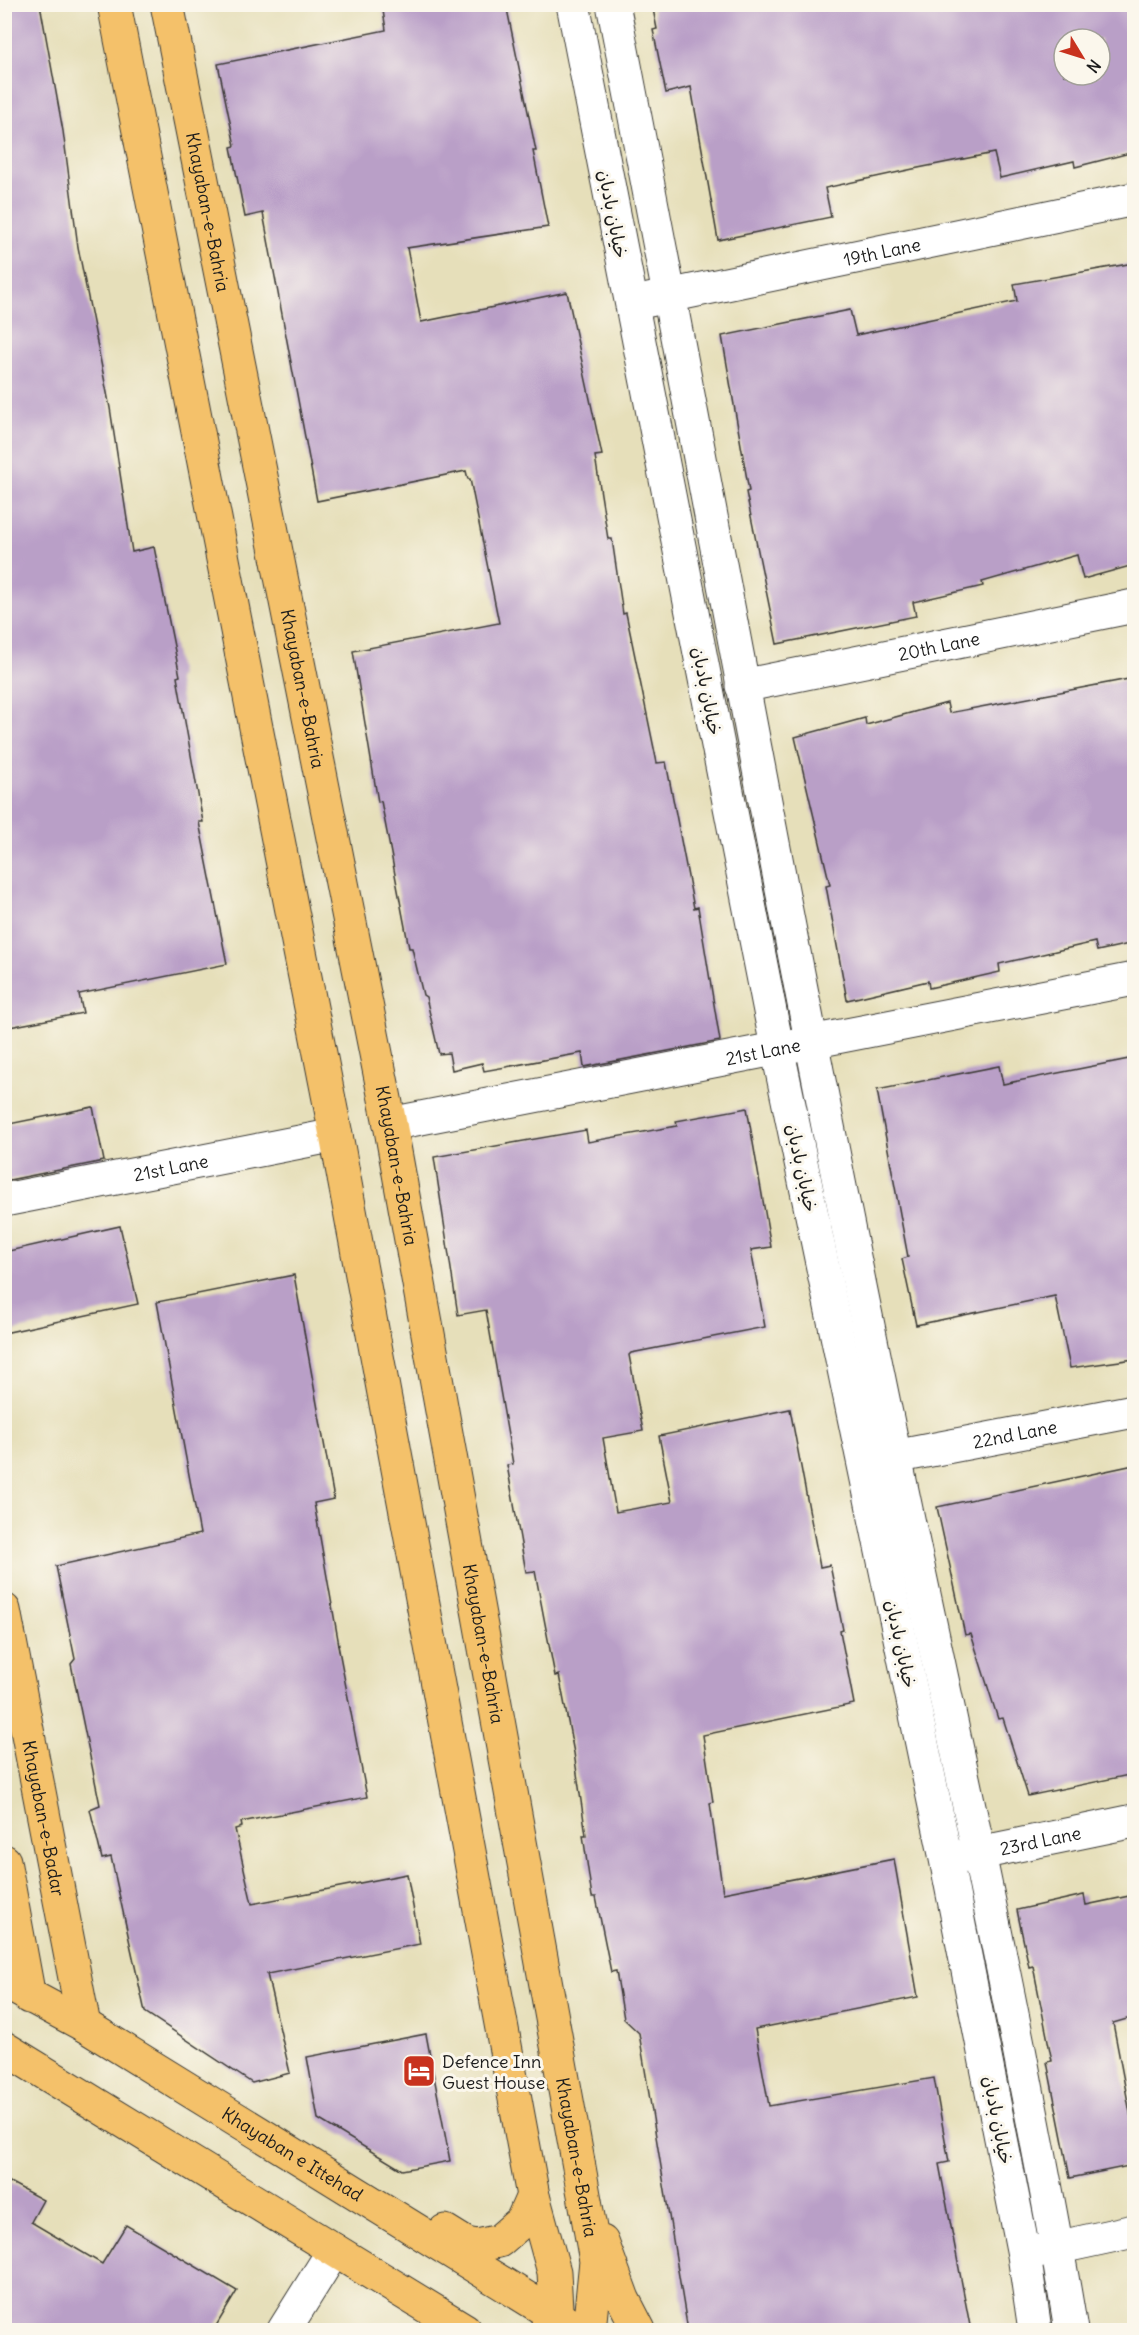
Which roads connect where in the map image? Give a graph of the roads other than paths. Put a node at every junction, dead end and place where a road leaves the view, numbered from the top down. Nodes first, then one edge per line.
1 (114, 4) edge
2 (167, 4) edge
3 (573, 4) edge
4 (613, 4) edge
5 (1134, 199) edge
6 (670, 295) junction
7 (630, 303) junction
8 (1134, 606) edge
9 (742, 686) junction
10 (1134, 979) edge
11 (810, 1042) junction
12 (777, 1047) junction
13 (390, 1124) junction
14 (336, 1135) junction
15 (4, 1200) edge
16 (1134, 1411) edge
17 (894, 1457) junction
18 (4, 1610) edge
19 (1134, 1821) edge
20 (980, 1853) junction
21 (946, 1859) junction
22 (4, 1861) edge
23 (17, 1989) edge
24 (84, 2025) junction
25 (4, 2048) edge
26 (256, 2132) junction
27 (584, 2192) junction
28 (533, 2196) junction
29 (1134, 2231) edge
30 (1058, 2247) junction
31 (334, 2250) junction
32 (1024, 2255) junction
33 (596, 2260) junction
34 (554, 2272) junction
35 (548, 2321) edge
36 (284, 2331) edge
37 (465, 2331) edge
38 (590, 2331) edge
39 (639, 2331) edge
40 (1035, 2331) edge
41 (1071, 2331) edge

1 - 14 main road
2 - 13 main road, Khayaban-e-Bahria
3 - 7 street, خیابان بادبان
4 - 6 street, خیابان بادبان
5 - 6 street, 19th Lane
6 - 7 street, 19th Lane
6 - 9 street, خیابان بادبان
7 - 12 street, خیابان بادبان
8 - 9 street, 20th Lane
9 - 11 street, خیابان بادبان
10 - 11 street, 21st Lane
11 - 12 street, 21st Lane
11 - 17 street, خیابان بادبان
12 - 13 street, 21st Lane
12 - 21 street, خیابان بادبان
13 - 27 main road, Khayaban-e-Bahria
14 - 15 street, 21st Lane
14 - 28 main road
16 - 17 street, 22nd Lane
17 - 20 street, خیابان بادبان
18 - 24 main road, Khayaban-e-Badar
19 - 20 street, 23rd Lane
20 - 21 street, 23rd Lane
20 - 30 street, خیابان بادبان
21 - 32 street, خیابان بادبان
22 - 23 main road
23 - 24 main road, Khayaban e Ittehad
24 - 26 main road, Khayaban e Ittehad
25 - 31 main road
26 - 28 main road
26 - 35 main road, Khayaban e Ittehad
27 - 33 main road, Khayaban-e-Bahria
27 - 39 main road
28 - 34 main road
29 - 30 street
30 - 32 street
30 - 41 street, خیابان بادبان
31 - 36 street
31 - 37 main road
32 - 40 street, خیابان بادبان
33 - 34 main road
33 - 38 main road, Khayaban-e-Bahria
34 - 35 main road

